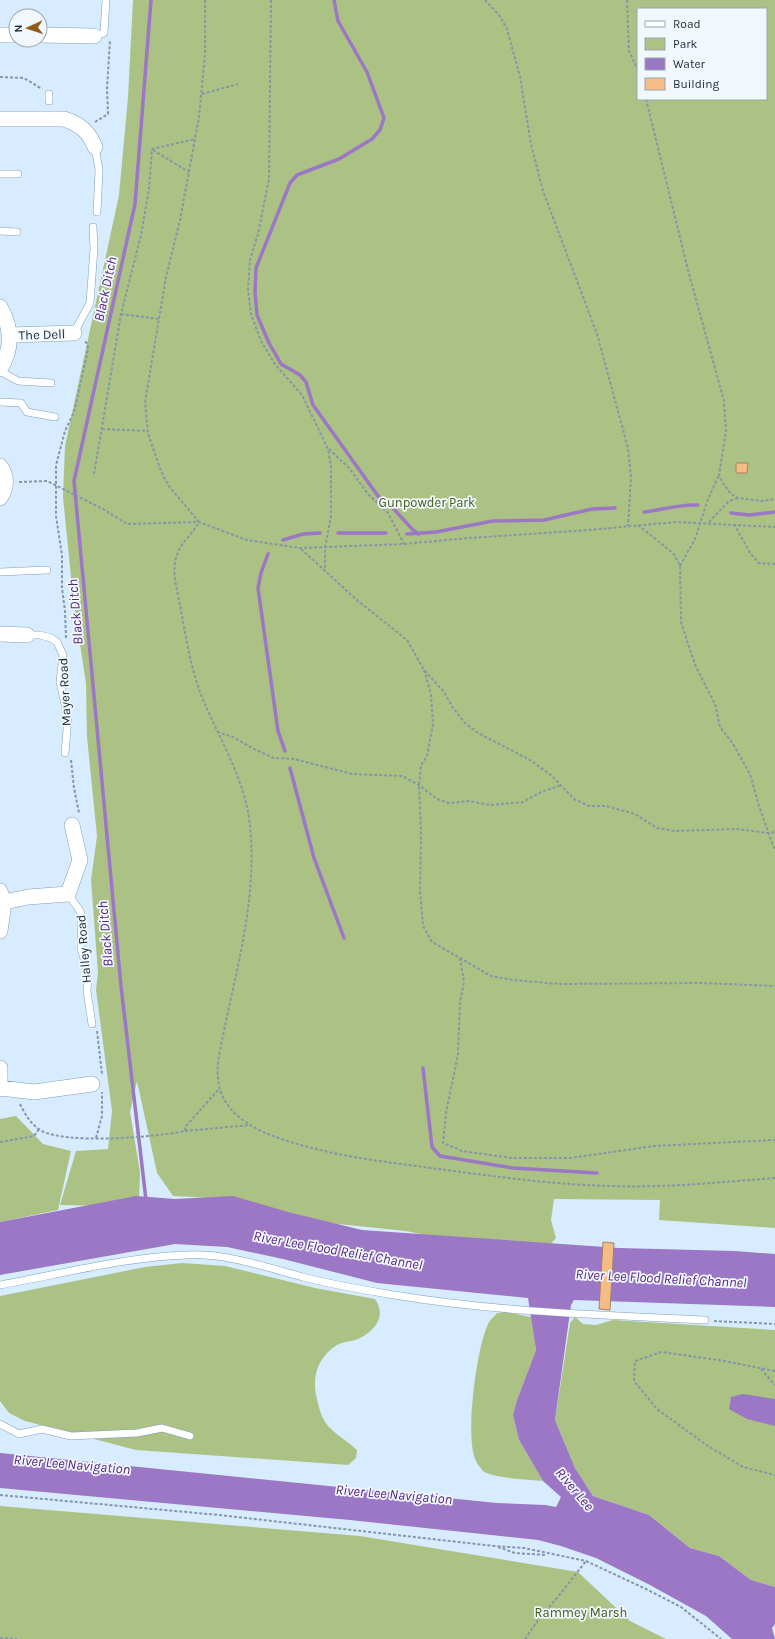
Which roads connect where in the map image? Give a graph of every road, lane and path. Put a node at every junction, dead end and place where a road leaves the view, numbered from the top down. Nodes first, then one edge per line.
1 (106, 0) edge
2 (206, 0) edge
3 (271, 0) edge
4 (485, 0) edge
5 (627, 0) edge
6 (48, 35) edge
7 (94, 36) joint
8 (110, 36) dead end
9 (637, 68) edge
10 (0, 77) edge
11 (238, 84) dead end
12 (202, 94) junction
13 (49, 98) dead end
14 (646, 100) edge
15 (0, 119) edge
16 (83, 128) junction
17 (196, 139) junction
18 (95, 147) joint
19 (152, 149) junction
20 (189, 172) junction
21 (0, 174) edge
22 (18, 174) dead end
23 (98, 212) dead end
24 (93, 227) dead end
25 (0, 231) edge
26 (17, 232) dead end
27 (0, 307) edge
28 (121, 314) junction
29 (159, 318) junction
30 (74, 333) joint
31 (10, 335) junction
32 (0, 370) edge
33 (51, 383) dead end
34 (0, 402) edge
35 (55, 418) dead end
36 (102, 429) junction
37 (148, 431) junction
38 (328, 449) junction
39 (0, 466) edge
40 (94, 474) dead end
41 (720, 474) junction
42 (16, 482) dead end
43 (0, 498) edge
44 (738, 498) junction
45 (775, 499) edge
46 (199, 522) junction
47 (701, 522) junction
48 (709, 522) junction
49 (733, 524) junction
50 (638, 525) junction
51 (628, 526) junction
52 (775, 527) edge
53 (404, 544) junction
54 (300, 548) junction
55 (325, 548) junction
56 (775, 564) edge
57 (680, 566) junction
58 (47, 570) dead end
59 (325, 571) junction
60 (0, 572) edge
61 (0, 634) edge
62 (27, 635) joint
63 (424, 670) junction
64 (218, 732) junction
65 (65, 753) dead end
66 (419, 785) junction
67 (562, 785) junction
68 (72, 825) dead end
69 (775, 832) edge
70 (768, 833) junction
71 (775, 851) edge
72 (68, 894) junction
73 (2, 896) edge
74 (0, 931) edge
75 (460, 958) junction
76 (775, 986) edge
77 (92, 1024) dead end
78 (0, 1068) edge
79 (92, 1084) dead end
80 (1, 1088) edge
81 (219, 1089) junction
82 (19, 1091) junction
83 (251, 1125) junction
84 (39, 1129) junction
85 (185, 1131) junction
86 (775, 1140) edge
87 (0, 1142) edge
88 (775, 1178) edge
89 (0, 1285) edge
90 (705, 1320) joint
91 (775, 1324) edge
92 (760, 1368) junction
93 (775, 1371) edge
94 (775, 1385) edge
95 (0, 1424) edge
96 (190, 1436) dead end
97 (775, 1475) edge
98 (0, 1495) edge
99 (494, 1546) junction
100 (550, 1555) junction
101 (586, 1562) junction
102 (0, 1638) edge
103 (17, 1639) edge
104 (525, 1639) edge
105 (721, 1639) edge

1 - 7 lane
2 - 12 path
3 - 38 path
4 - 51 path
5 - 9 path
6 - 7 street
8 - 16 path
10 - 13 path
11 - 12 path
12 - 17 path
14 - 41 path
15 - 16 street
16 - 18 street
17 - 19 path
17 - 20 path
18 - 23 lane
19 - 20 path
19 - 28 path
20 - 29 path
21 - 22 lane
24 - 30 lane
25 - 26 lane
27 - 31 street
28 - 29 path
28 - 36 path
29 - 37 path
30 - 31 street, The Dell
31 - 32 street
32 - 33 lane
34 - 35 lane
36 - 37 path
36 - 40 path
37 - 46 path
38 - 53 path
38 - 55 path
39 - 43 street
41 - 44 path
41 - 47 path
42 - 46 path
44 - 45 path
44 - 48 path
46 - 54 path
46 - 64 path
47 - 48 path
47 - 50 path
47 - 57 path
48 - 49 path
49 - 52 path
49 - 56 path
50 - 51 path
50 - 57 path
51 - 53 path
53 - 55 path
54 - 55 path
54 - 59 path
55 - 59 path
57 - 70 path
58 - 60 lane
59 - 63 path
61 - 62 street, Mayer Road
62 - 65 lane, Mayer Road
63 - 66 path
63 - 67 path
64 - 66 path
64 - 81 path
66 - 67 path
66 - 75 path
67 - 70 path
68 - 72 street
69 - 70 path
70 - 71 path
72 - 73 street
72 - 77 lane, Halley Road
73 - 74 street
75 - 76 path
75 - 86 path
78 - 80 street
79 - 82 street
80 - 82 street
81 - 83 path
81 - 85 path
82 - 84 path
83 - 85 path
83 - 88 path
84 - 85 path
84 - 87 path
89 - 90 lane
90 - 91 path
92 - 93 path
92 - 94 path
92 - 97 path
95 - 96 lane
98 - 99 path
99 - 100 path
99 - 100 path
100 - 101 path
101 - 104 path
101 - 105 path
102 - 103 path

